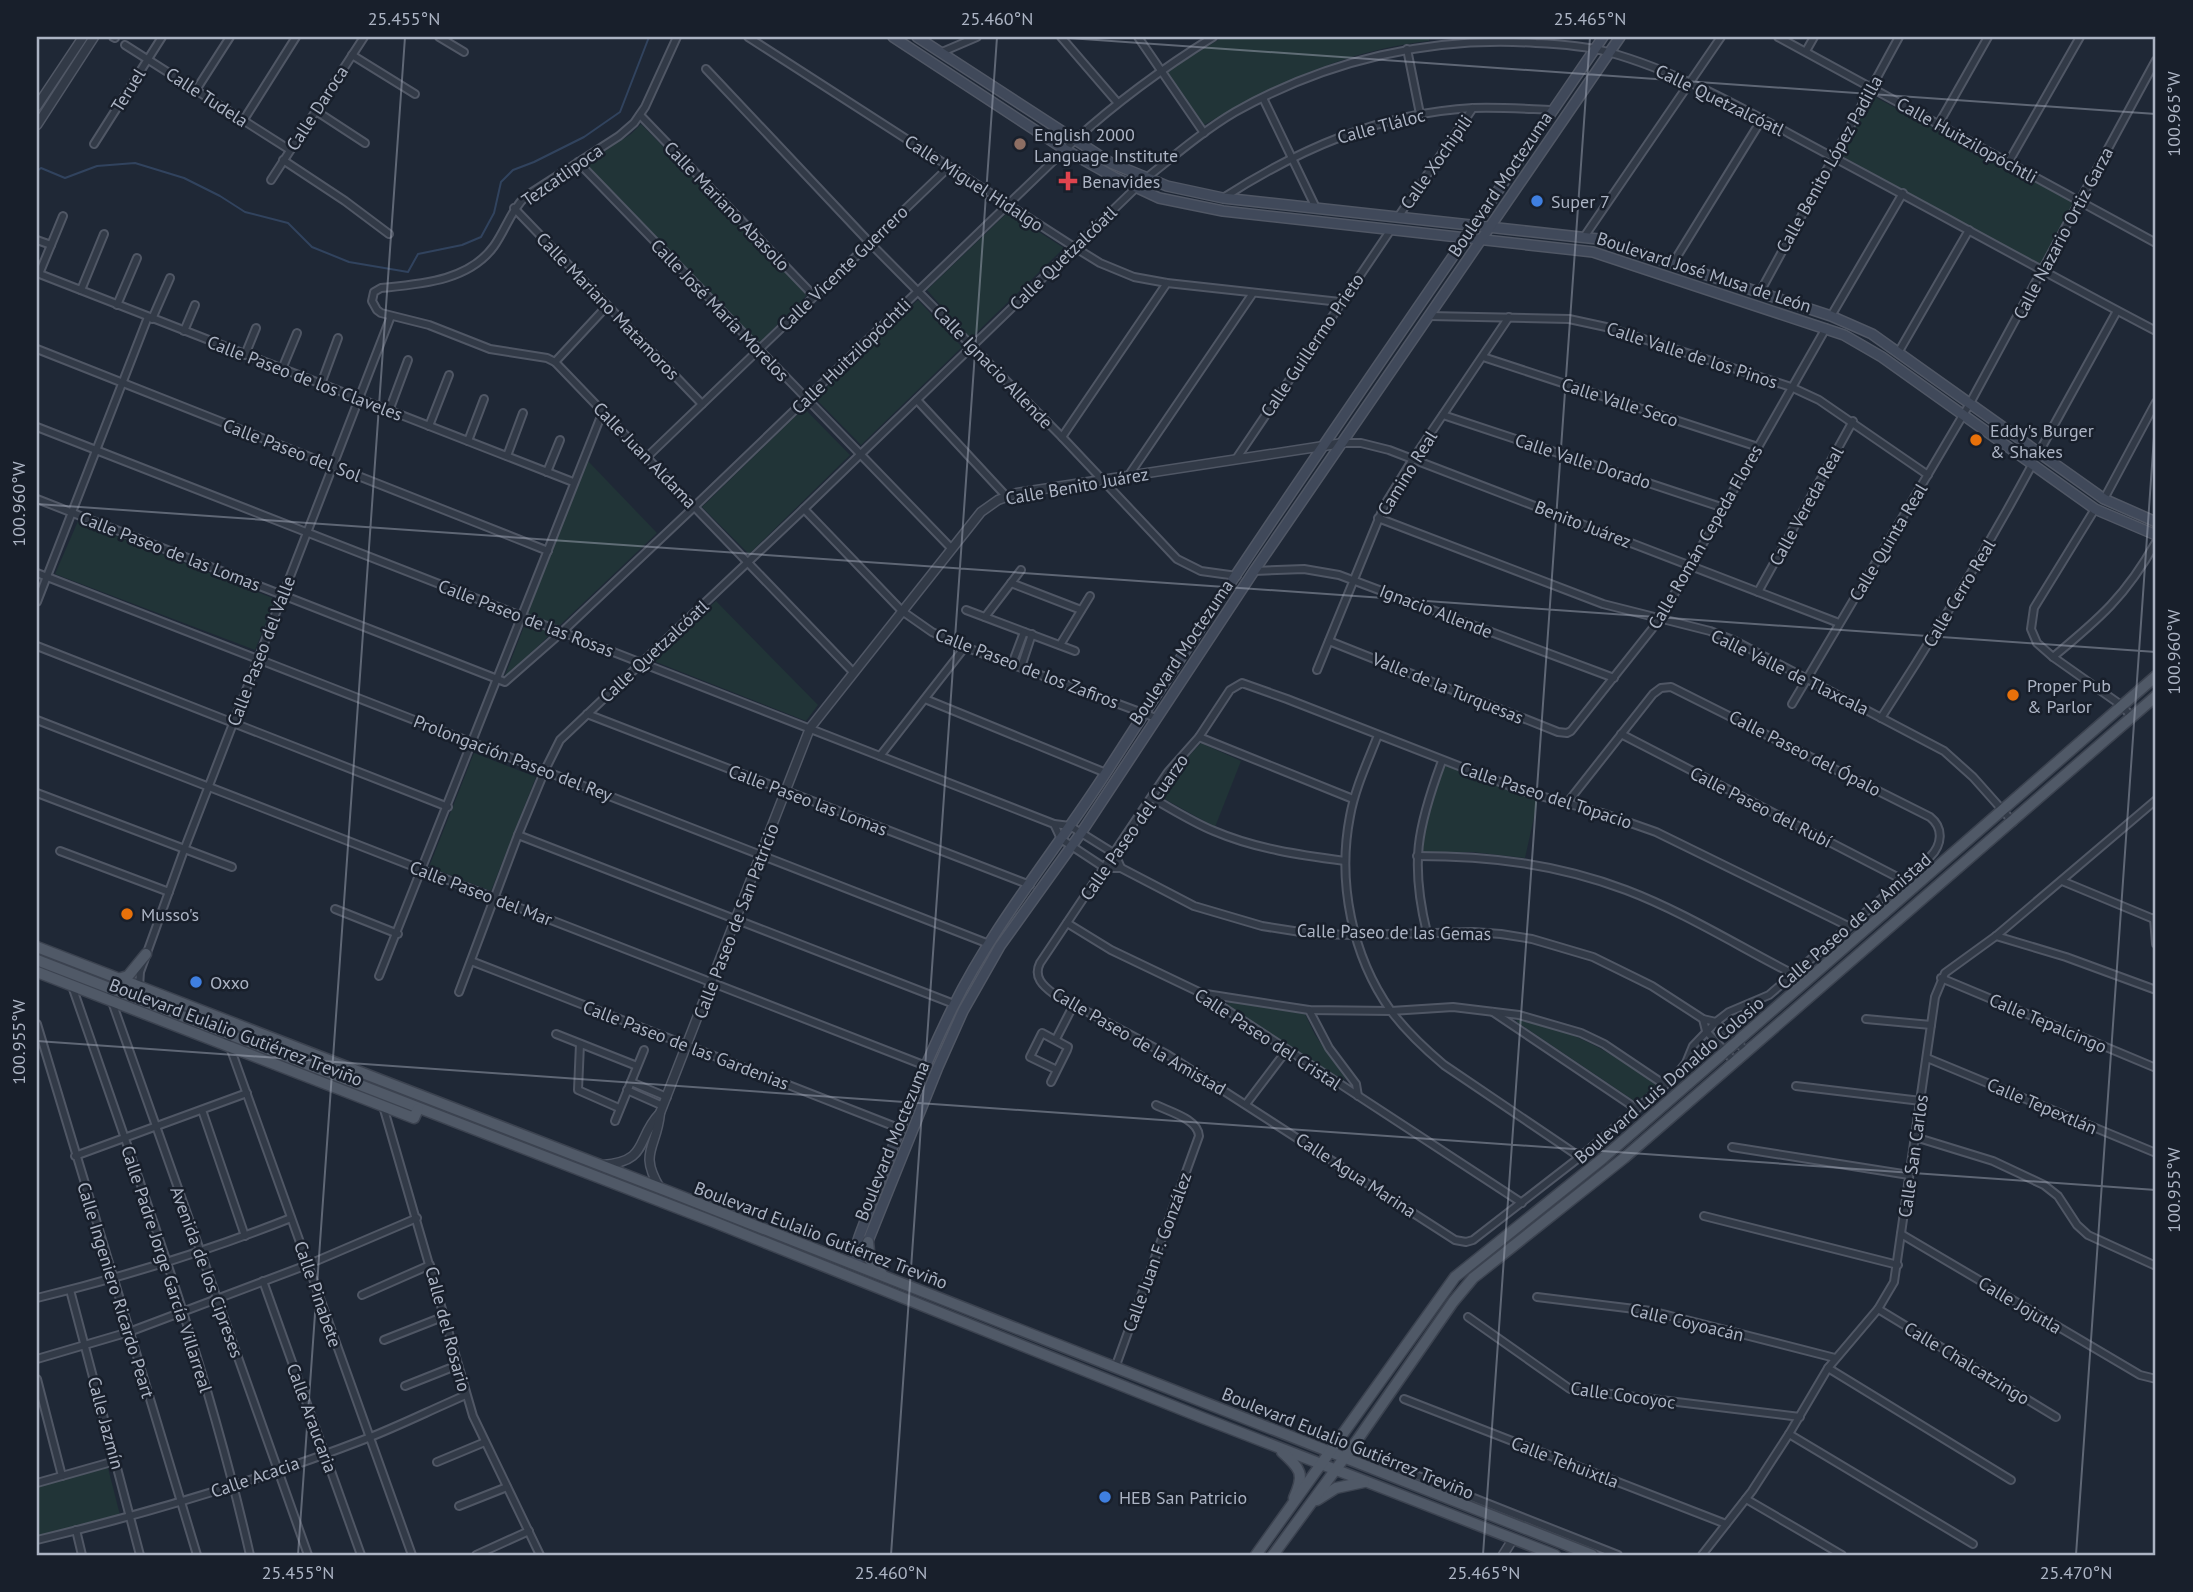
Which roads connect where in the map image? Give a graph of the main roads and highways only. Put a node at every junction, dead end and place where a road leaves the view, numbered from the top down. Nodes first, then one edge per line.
1 (893, 37) edge
2 (916, 37) edge
3 (1603, 37) edge
4 (1620, 37) edge
5 (1475, 226) junction
6 (1489, 227) junction
7 (1466, 239) junction
8 (1481, 240) junction
9 (2156, 522) edge
10 (2156, 535) edge
11 (2156, 676) edge
12 (2156, 696) edge
13 (37, 947) edge
14 (146, 954) road end
15 (37, 960) edge
16 (37, 972) edge
17 (118, 979) junction
18 (139, 987) junction
19 (110, 994) junction
20 (158, 1007) junction
21 (418, 1109) junction
22 (868, 1242) junction
23 (806, 1258) junction
24 (854, 1264) junction
25 (888, 1278) junction
26 (881, 1288) junction
27 (1195, 1399) junction
28 (1200, 1417) junction
29 (1358, 1439) junction
30 (1277, 1446) junction
31 (1331, 1453) junction
32 (1343, 1458) junction
33 (1323, 1464) junction
34 (1366, 1468) junction
35 (1336, 1469) junction
36 (1367, 1482) junction
37 (1310, 1504) junction
38 (1287, 1514) junction
39 (1486, 1514) junction
40 (1513, 1539) junction
41 (1256, 1555) edge
42 (1273, 1555) edge
43 (1555, 1555) edge
44 (1583, 1555) edge
45 (1592, 1555) edge

1 - 7 main road, Boulevard José Musa de León
2 - 5 main road, Boulevard José Musa de León
3 - 5 main road, Boulevard Moctezuma
4 - 6 main road, Boulevard Moctezuma
5 - 6 main road, Boulevard José Musa de León
5 - 7 main road, Boulevard Moctezuma
6 - 8 main road, Boulevard Moctezuma
6 - 9 main road, Boulevard José Musa de León
7 - 8 main road, Boulevard José Musa de León
7 - 24 main road, Boulevard Moctezuma
8 - 10 main road, Boulevard José Musa de León
8 - 22 main road, Boulevard Moctezuma
11 - 31 main road, Boulevard Luis Donaldo Colosio
12 - 29 main road, Boulevard Luis Donaldo Colosio
13 - 17 main road, Boulevard Eulalio Gutiérrez Treviño
14 - 17 main road
15 - 19 main road, Boulevard Eulalio Gutiérrez Treviño
16 - 19 main road, Boulevard Eulalio Gutiérrez Treviño
17 - 18 main road, Boulevard Eulalio Gutiérrez Treviño
18 - 20 main road
18 - 24 main road, Boulevard Eulalio Gutiérrez Treviño
19 - 20 main road, Boulevard Eulalio Gutiérrez Treviño
19 - 21 main road, Boulevard Eulalio Gutiérrez Treviño
20 - 21 main road, Boulevard Eulalio Gutiérrez Treviño
21 - 23 main road, Boulevard Eulalio Gutiérrez Treviño
22 - 24 main road, Boulevard Moctezuma
22 - 25 main road
23 - 24 main road
23 - 26 main road, Boulevard Eulalio Gutiérrez Treviño
24 - 25 main road, Boulevard Eulalio Gutiérrez Treviño
24 - 26 main road
25 - 27 main road, Boulevard Eulalio Gutiérrez Treviño
26 - 28 main road, Boulevard Eulalio Gutiérrez Treviño
27 - 28 main road
27 - 31 main road, Boulevard Eulalio Gutiérrez Treviño
28 - 30 main road, Boulevard Eulalio Gutiérrez Treviño
29 - 32 main road, Boulevard Luis Donaldo Colosio
29 - 34 main road
30 - 33 main road, Boulevard Eulalio Gutiérrez Treviño
30 - 38 main road
31 - 32 main road, Boulevard Eulalio Gutiérrez Treviño
31 - 33 main road, Boulevard Luis Donaldo Colosio
32 - 34 main road, Boulevard Eulalio Gutiérrez Treviño
32 - 35 main road, Boulevard Luis Donaldo Colosio
33 - 35 main road, Boulevard Eulalio Gutiérrez Treviño
33 - 38 main road, Boulevard Luis Donaldo Colosio
34 - 39 main road, Boulevard Eulalio Gutiérrez Treviño
35 - 36 main road, Boulevard Eulalio Gutiérrez Treviño
35 - 37 main road, Boulevard Luis Donaldo Colosio
36 - 37 main road
36 - 40 main road, Boulevard Eulalio Gutiérrez Treviño
37 - 42 main road, Boulevard Luis Donaldo Colosio
38 - 41 main road, Boulevard Luis Donaldo Colosio
39 - 40 main road
39 - 45 main road, Boulevard Eulalio Gutiérrez Treviño
40 - 43 main road, Boulevard Eulalio Gutiérrez Treviño
40 - 44 main road

